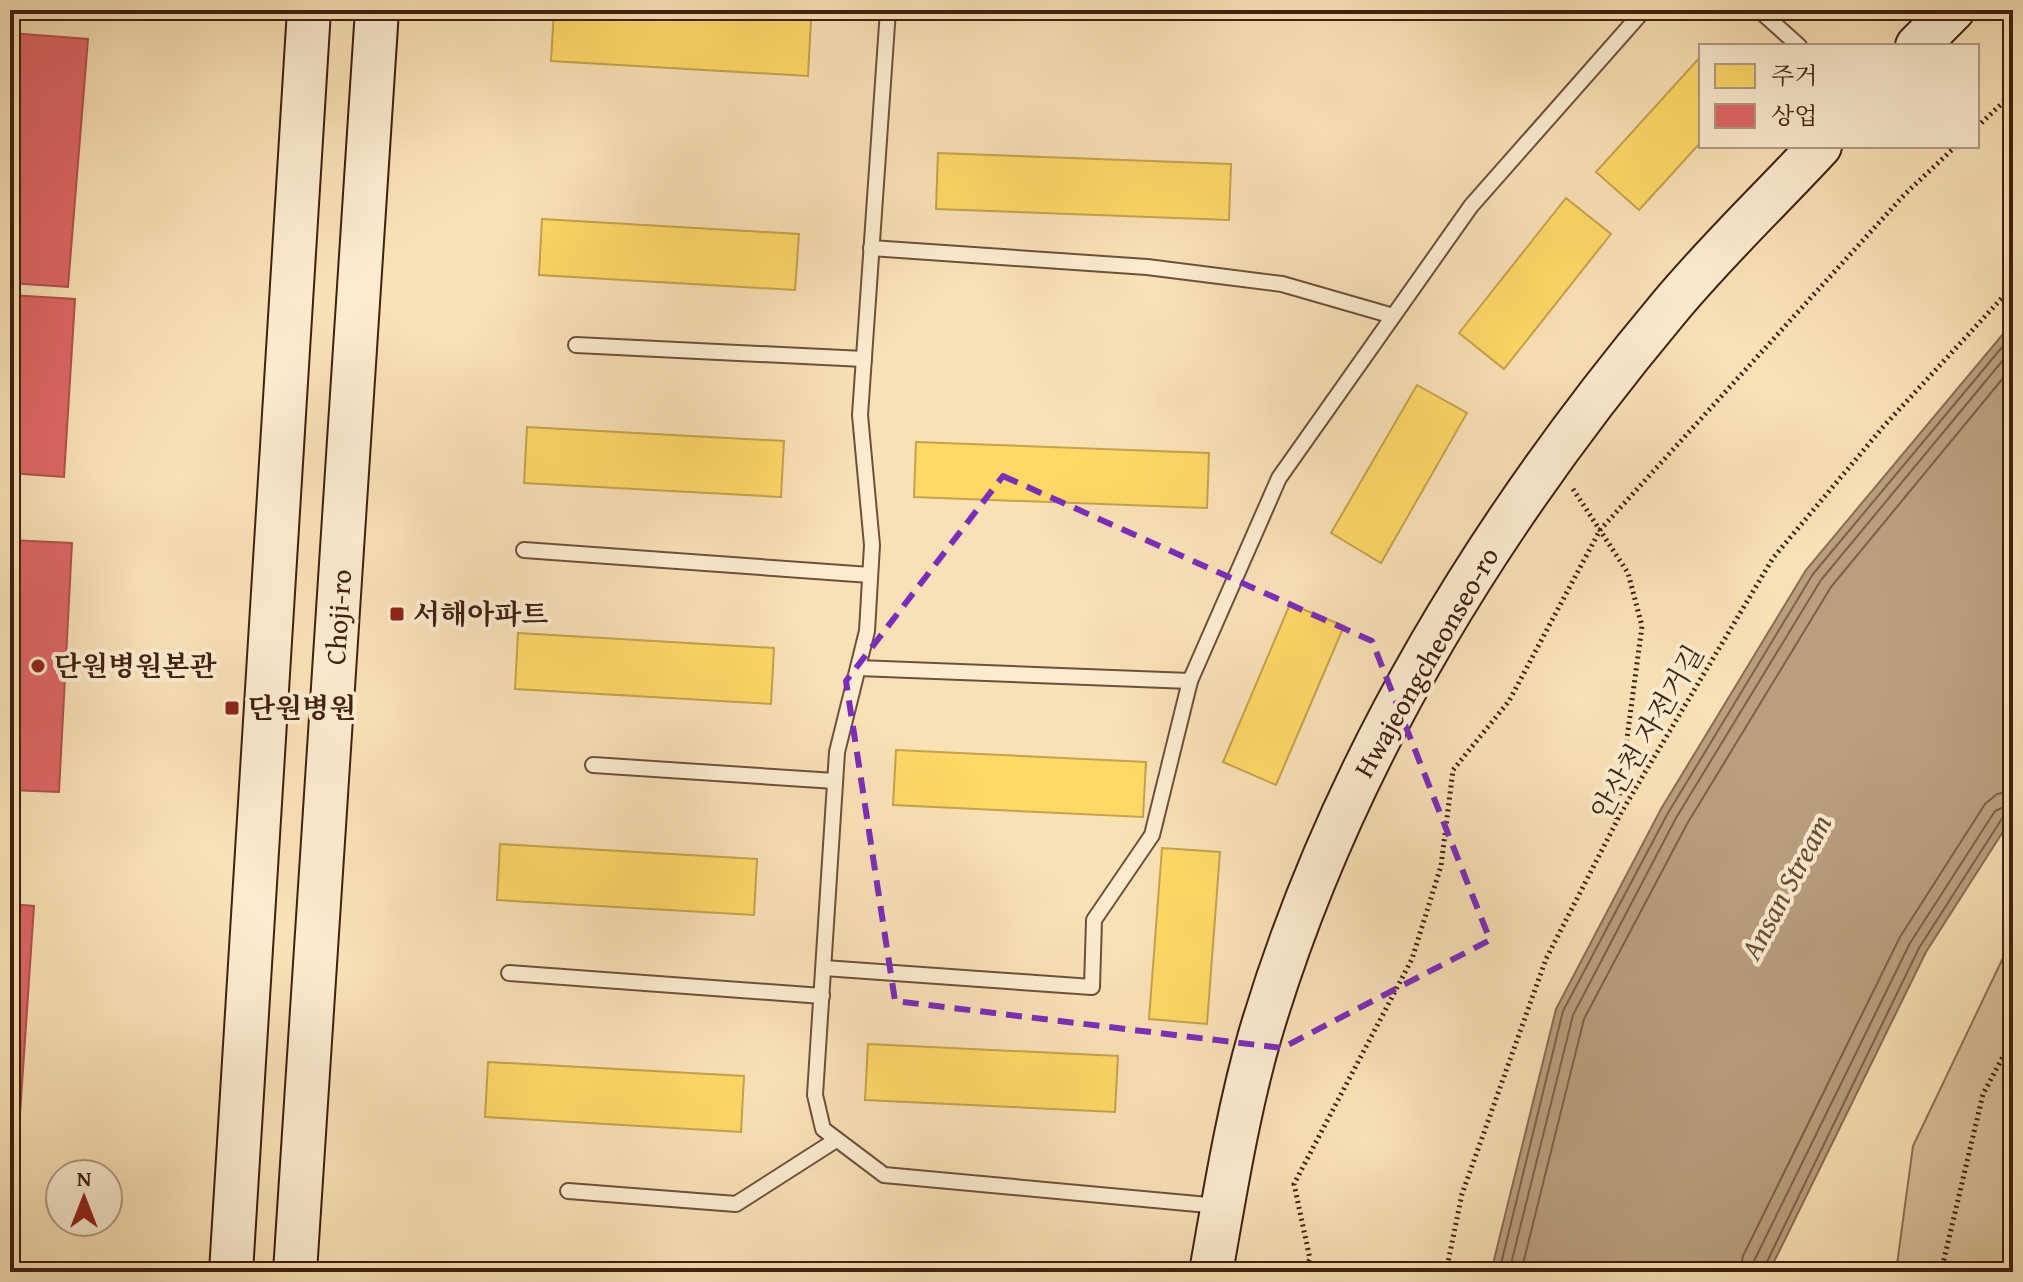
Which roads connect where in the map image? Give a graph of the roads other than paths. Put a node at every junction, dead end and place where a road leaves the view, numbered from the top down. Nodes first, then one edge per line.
1 (309, 10) edge
2 (377, 10) edge
3 (888, 10) edge
4 (1644, 10) edge
5 (1759, 10) edge
6 (1953, 10) edge
7 (1797, 44) edge
8 (1919, 44) edge
9 (1818, 148) edge
10 (871, 248) junction
11 (1393, 316) junction
12 (576, 345) dead end
13 (864, 359) junction
14 (524, 550) dead end
15 (870, 575) junction
16 (858, 668) junction
17 (1190, 681) junction
18 (593, 765) dead end
19 (835, 781) junction
20 (824, 968) junction
21 (509, 973) dead end
22 (822, 996) junction
23 (836, 1140) junction
24 (568, 1191) dead end
25 (1223, 1206) junction
26 (231, 1272) edge
27 (295, 1272) edge
28 (1211, 1272) edge

1 - 26 street
2 - 27 street, Choji-ro
3 - 10 lane
4 - 11 lane
5 - 7 lane
6 - 8 street
9 - 25 street, Hwajeongcheonseo-ro
10 - 11 lane
10 - 13 lane
11 - 17 lane
12 - 13 lane
13 - 15 lane
14 - 15 lane
15 - 16 lane
16 - 17 lane
16 - 19 lane
17 - 20 lane
18 - 19 lane
19 - 20 lane
20 - 22 lane
21 - 22 lane
22 - 23 lane
23 - 24 lane
23 - 25 lane
25 - 28 street, Hwajeongcheonseo-ro

